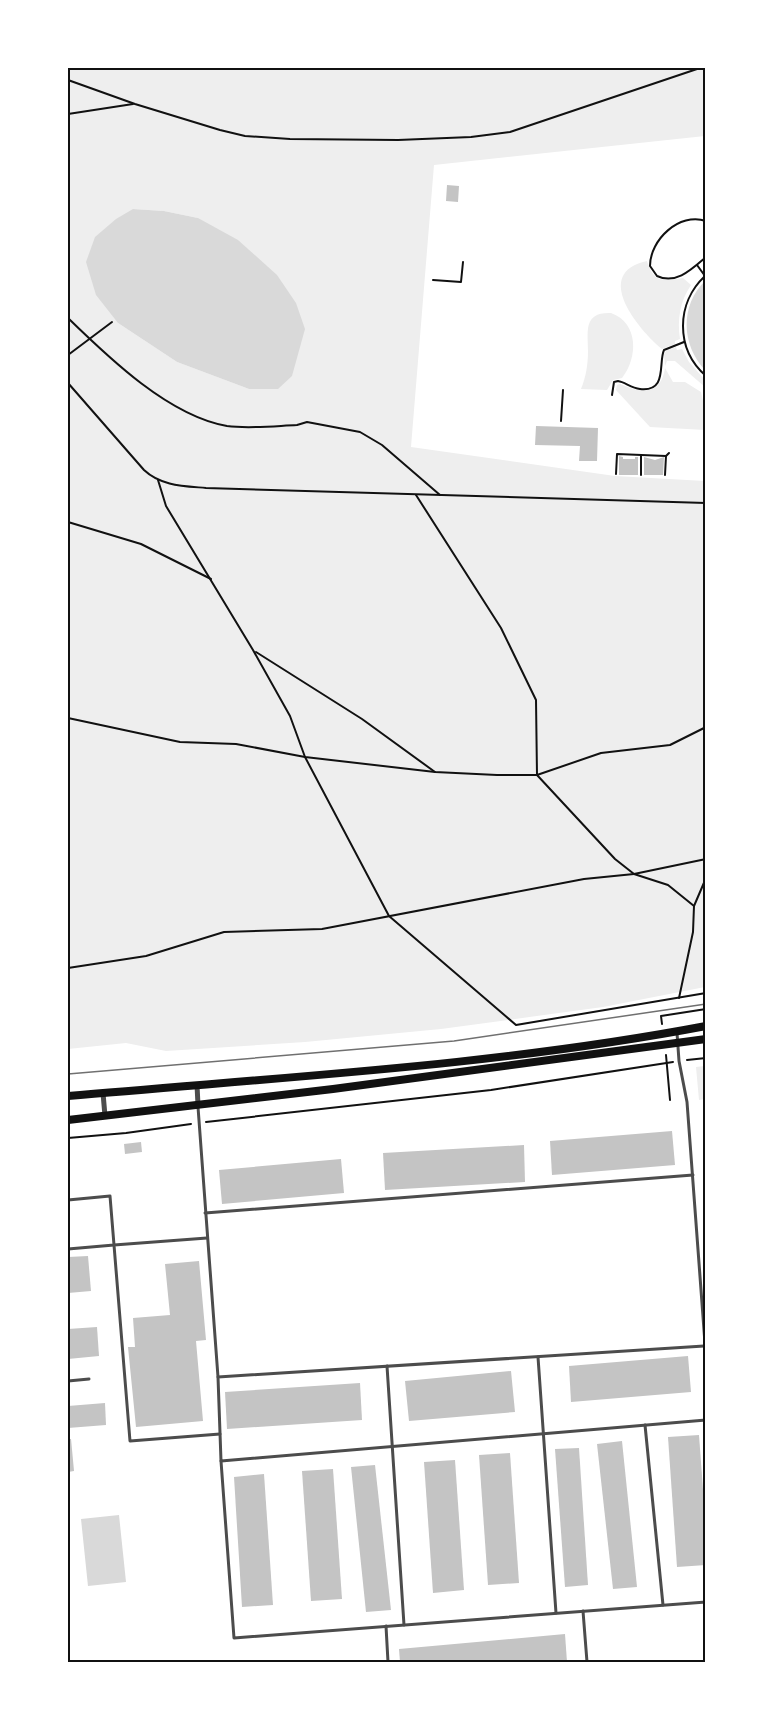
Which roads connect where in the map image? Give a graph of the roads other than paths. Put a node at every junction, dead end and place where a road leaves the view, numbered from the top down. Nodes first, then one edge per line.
1 (705, 1026) edge
2 (677, 1031) junction
3 (705, 1039) edge
4 (678, 1042) junction
5 (197, 1086) junction
6 (102, 1093) junction
7 (68, 1096) edge
8 (198, 1105) junction
9 (105, 1116) junction
10 (68, 1120) edge
11 (693, 1175) junction
12 (68, 1200) edge
13 (205, 1213) junction
14 (207, 1238) junction
15 (114, 1245) junction
16 (68, 1249) edge
17 (704, 1346) edge
18 (538, 1357) junction
19 (705, 1357) edge
20 (387, 1366) junction
21 (218, 1377) junction
22 (89, 1379) dead end
23 (68, 1381) edge
24 (705, 1420) edge
25 (645, 1425) junction
26 (220, 1434) junction
27 (544, 1434) junction
28 (392, 1446) junction
29 (221, 1461) junction
30 (705, 1602) edge
31 (663, 1605) junction
32 (584, 1611) junction
33 (555, 1613) junction
34 (404, 1625) junction
35 (386, 1626) junction
36 (388, 1662) edge
37 (587, 1662) edge

1 - 2 main road
2 - 4 lane
2 - 5 main road
3 - 4 main road
4 - 8 main road
4 - 11 lane
5 - 6 main road
5 - 8 street
6 - 7 main road
6 - 9 street
8 - 9 main road
8 - 13 lane
9 - 10 main road
11 - 13 lane
11 - 17 lane
12 - 15 lane
13 - 14 lane
14 - 15 lane
14 - 21 lane
15 - 16 lane
15 - 26 lane
17 - 18 lane
17 - 19 lane
18 - 20 lane
18 - 27 lane
20 - 21 lane
20 - 28 lane
21 - 26 lane
22 - 23 lane
24 - 25 lane
25 - 27 lane
25 - 31 lane
26 - 29 lane
27 - 28 lane
27 - 33 lane
28 - 29 lane
28 - 34 lane
29 - 35 lane
30 - 31 lane
31 - 32 lane
32 - 33 lane
32 - 37 lane
33 - 34 lane
34 - 35 lane
35 - 36 lane

